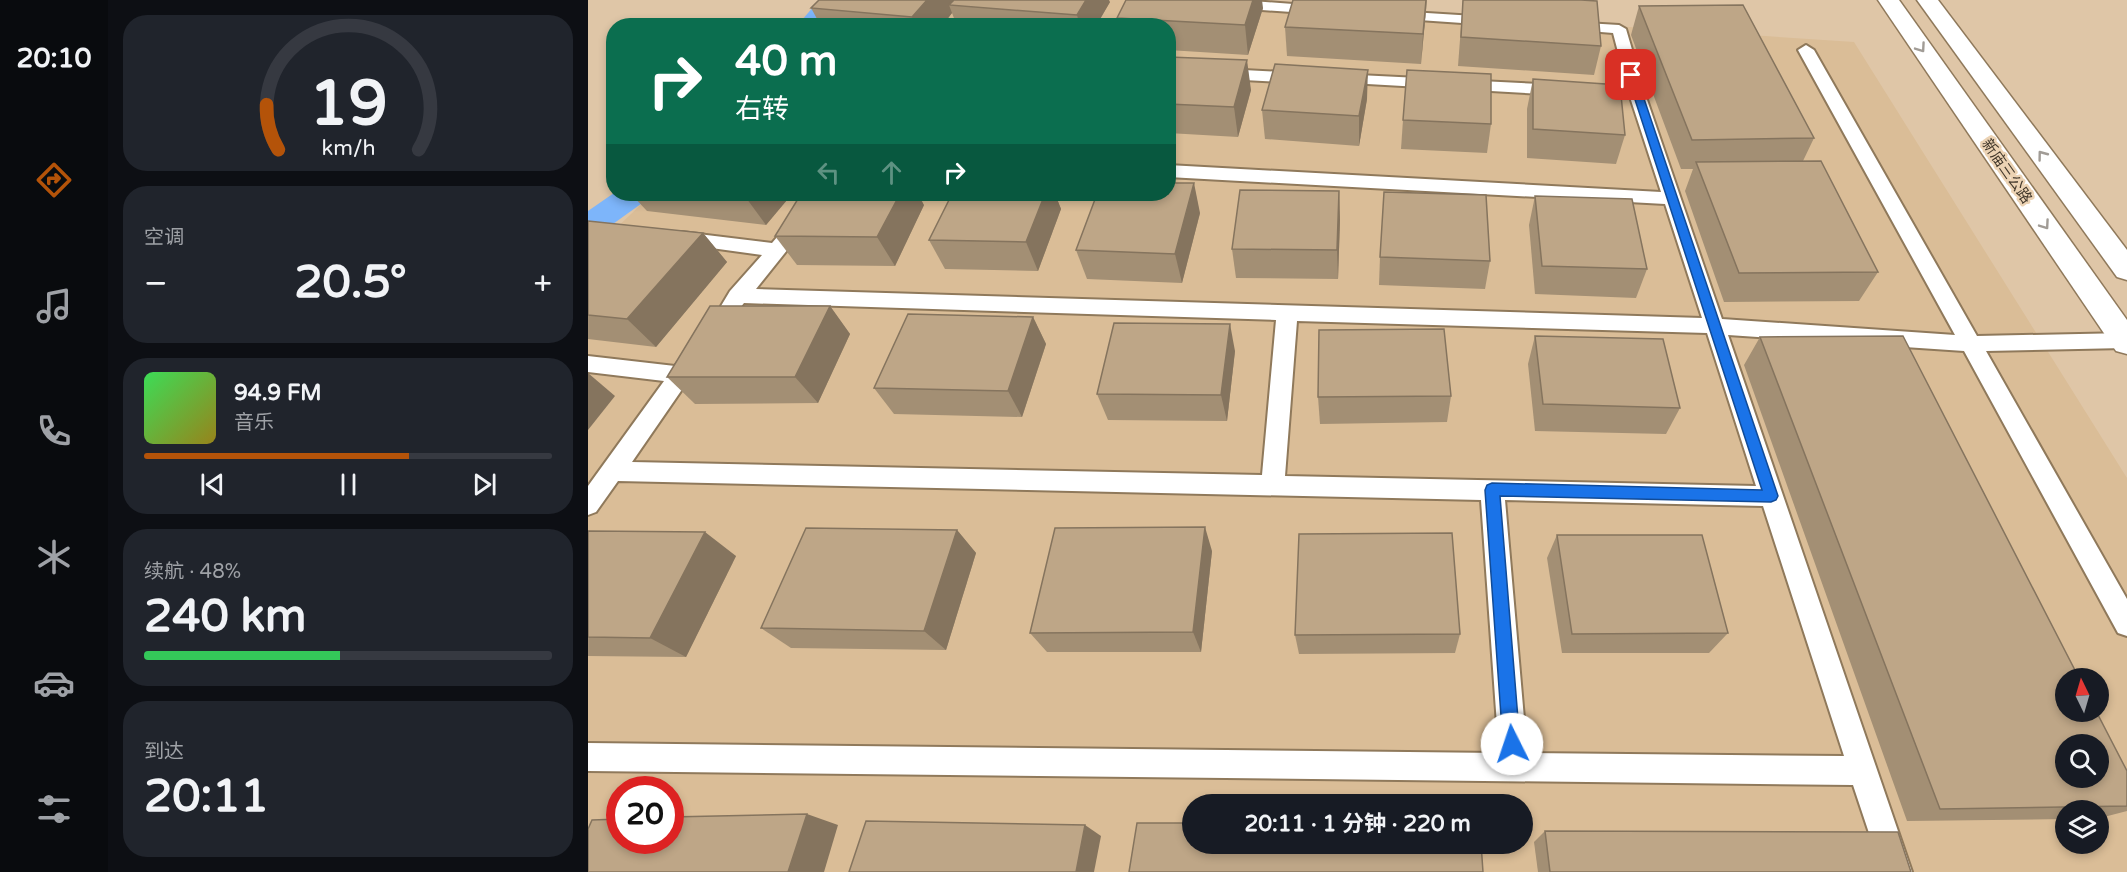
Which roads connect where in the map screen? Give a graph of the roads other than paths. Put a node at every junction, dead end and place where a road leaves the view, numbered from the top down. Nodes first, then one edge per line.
1 (1888, 0) edge
2 (1927, 0) edge
3 (1214, 3) edge
4 (1333, 10) edge
5 (1381, 14) edge
6 (1512, 22) edge
7 (1560, 25) edge
8 (1806, 50) dead end
9 (1176, 71) edge
10 (1578, 91) edge
11 (1176, 171) edge
12 (1671, 198) junction
13 (817, 201) edge
14 (666, 237) edge
15 (777, 250) junction
16 (2127, 270) edge
17 (737, 296) junction
18 (1287, 313) junction
19 (719, 322) edge
20 (1715, 326) junction
21 (706, 340) edge
22 (2126, 341) edge
23 (1970, 344) junction
24 (588, 364) edge
25 (682, 375) junction
26 (613, 471) junction
27 (1273, 485) junction
28 (1492, 490) junction
29 (1771, 496) junction
30 (588, 505) edge
31 (2127, 624) edge
32 (588, 757) edge
33 (1514, 767) junction
34 (1863, 771) junction
35 (1897, 872) edge

1 -> 22 main road, 新庙三公路
16 -> 2 main road
3 - 4 lane
5 - 6 lane
7 - 12 lane
8 - 23 lane
9 - 10 lane
11 - 12 lane
12 - 20 lane
13 - 15 lane
14 - 15 lane
15 - 17 lane
17 - 18 lane
17 - 19 lane
18 - 20 lane
18 - 27 lane
20 - 23 lane
20 - 29 lane
21 - 25 lane
22 - 23 lane
23 - 31 lane
24 - 25 lane
25 - 26 lane
26 - 27 lane
26 - 30 lane
27 - 28 lane
28 - 29 lane
28 - 33 lane
29 - 34 lane
32 - 33 lane
33 - 34 lane
34 - 35 lane

